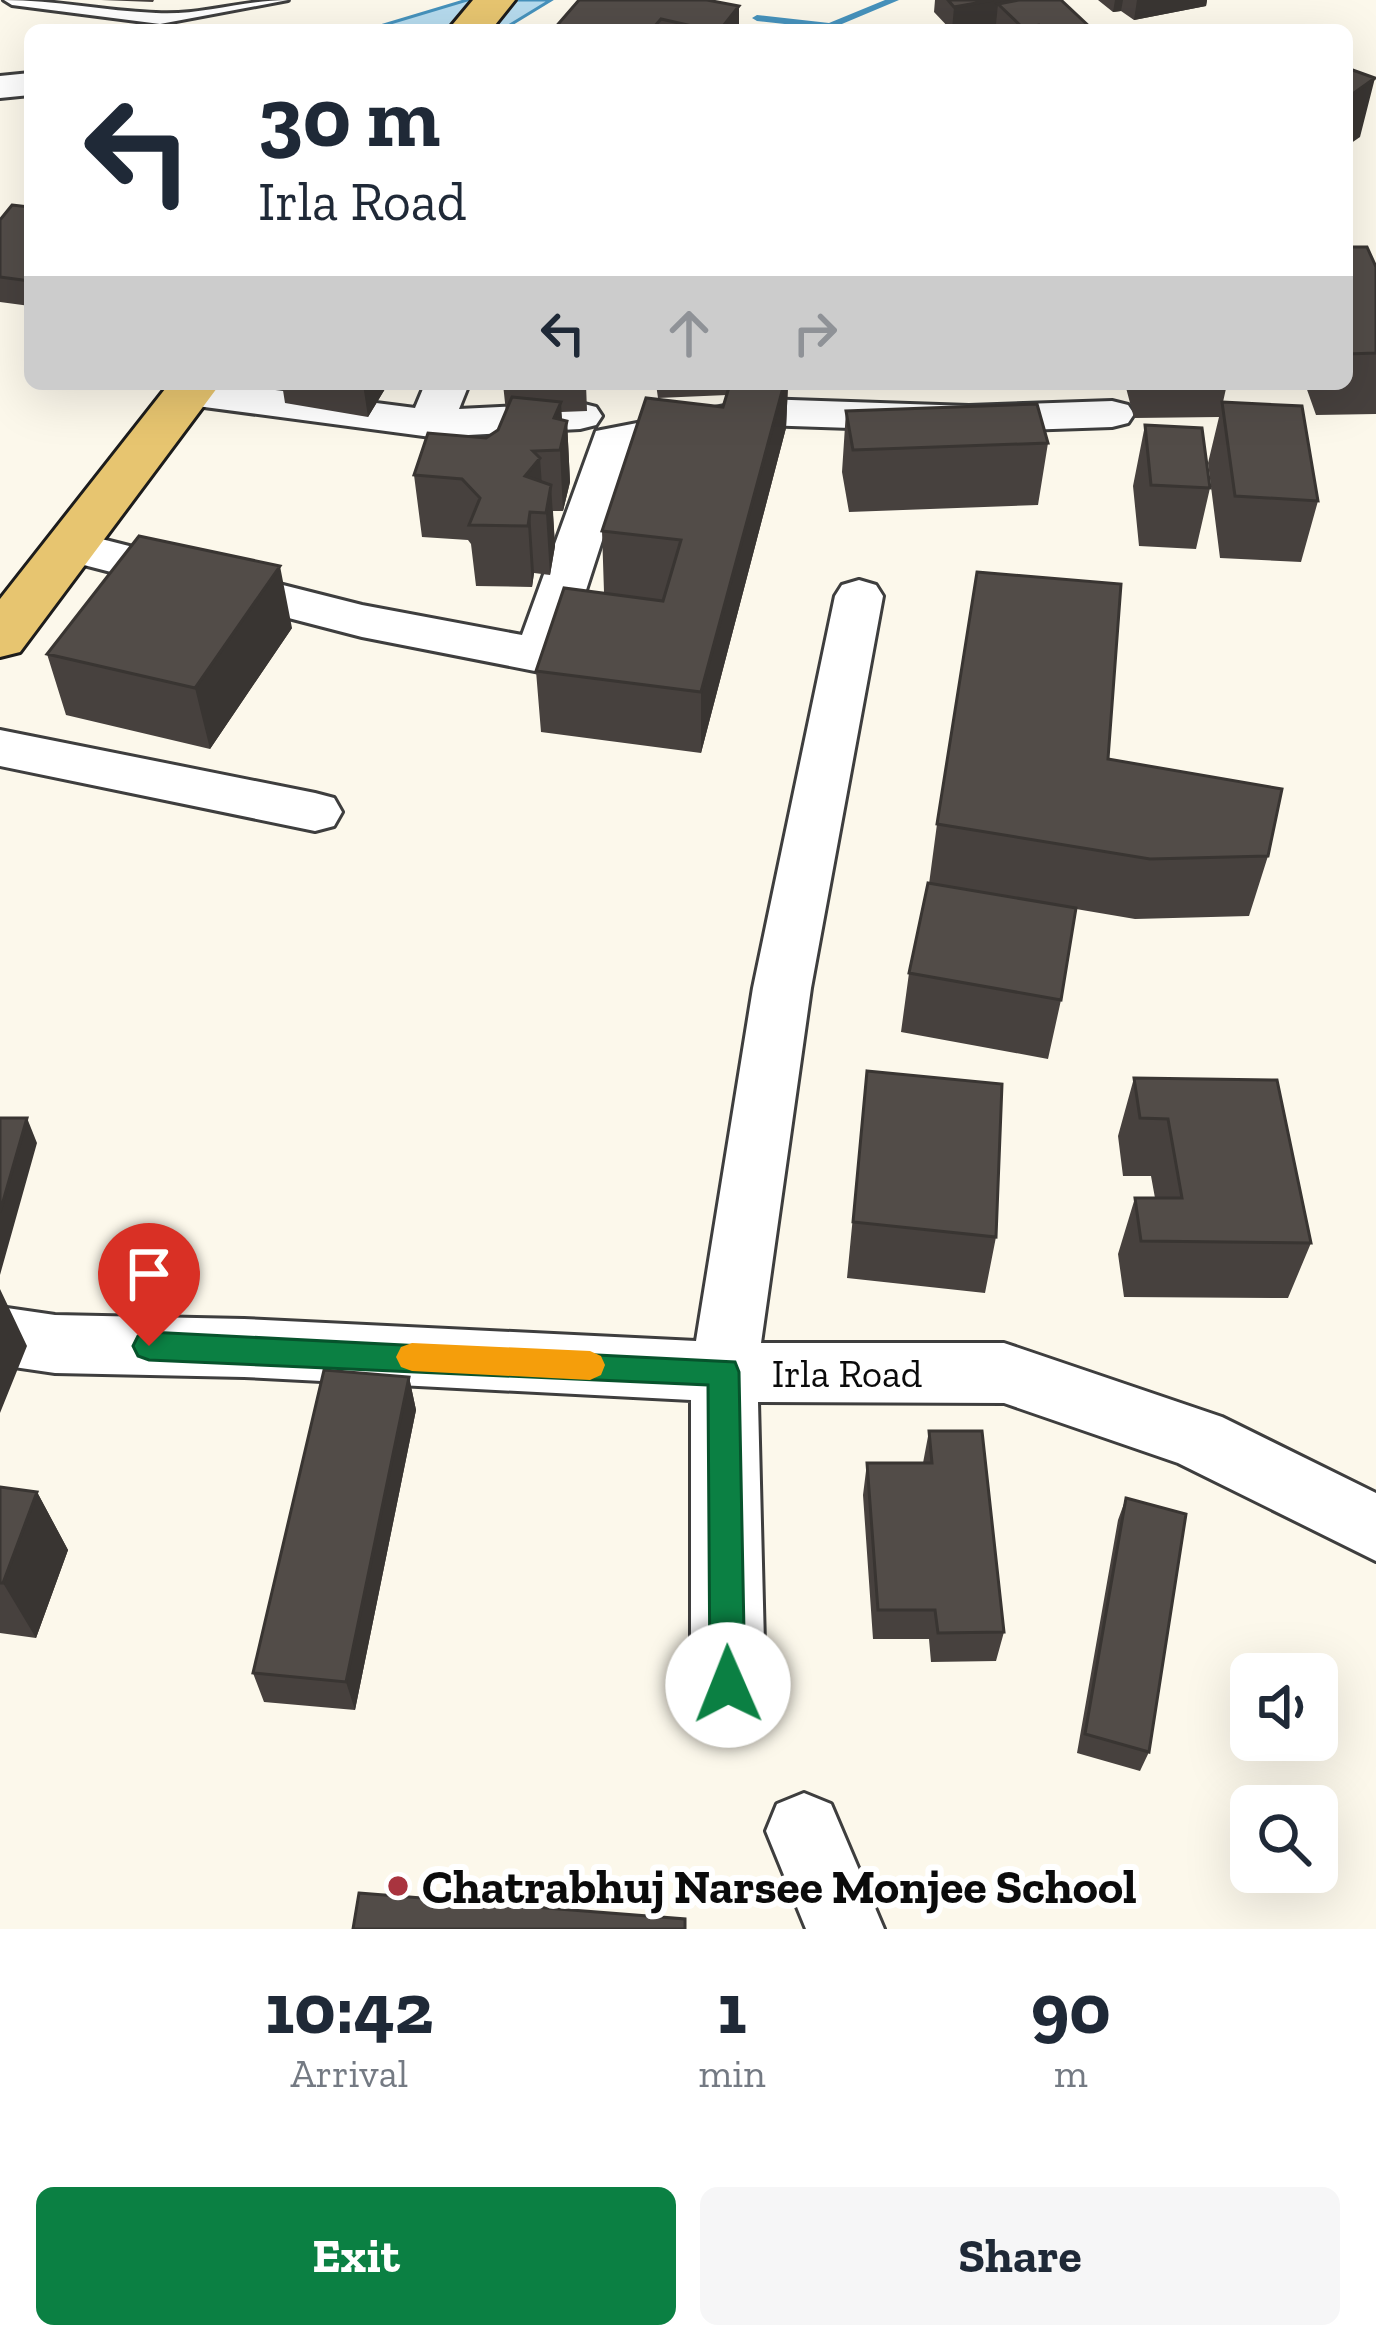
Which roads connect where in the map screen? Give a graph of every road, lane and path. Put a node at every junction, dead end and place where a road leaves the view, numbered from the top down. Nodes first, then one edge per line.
1 (12, 0) edge
2 (280, 0) edge
3 (495, 0) edge
4 (474, 24) edge
5 (175, 390) edge
6 (176, 390) edge
7 (224, 390) edge
8 (439, 404) edge
9 (1112, 414) dead end
10 (580, 416) dead end
11 (70, 546) junction
12 (0, 576) edge
13 (859, 596) dead end
14 (0, 638) edge
15 (0, 748) edge
16 (315, 812) dead end
17 (0, 1336) edge
18 (724, 1372) junction
19 (1376, 1528) edge
20 (728, 1685) dead end
21 (804, 1831) dead end
22 (845, 1929) edge

1 - 2 lane
3 - 4 main road
5 - 12 main road
6 - 11 main road
7 - 8 street
8 - 10 street
9 - 11 street
11 - 14 main road
13 - 18 street
15 - 16 street
17 - 18 street, Irla Road
18 - 19 street, Irla Road
18 - 20 street
21 - 22 street

